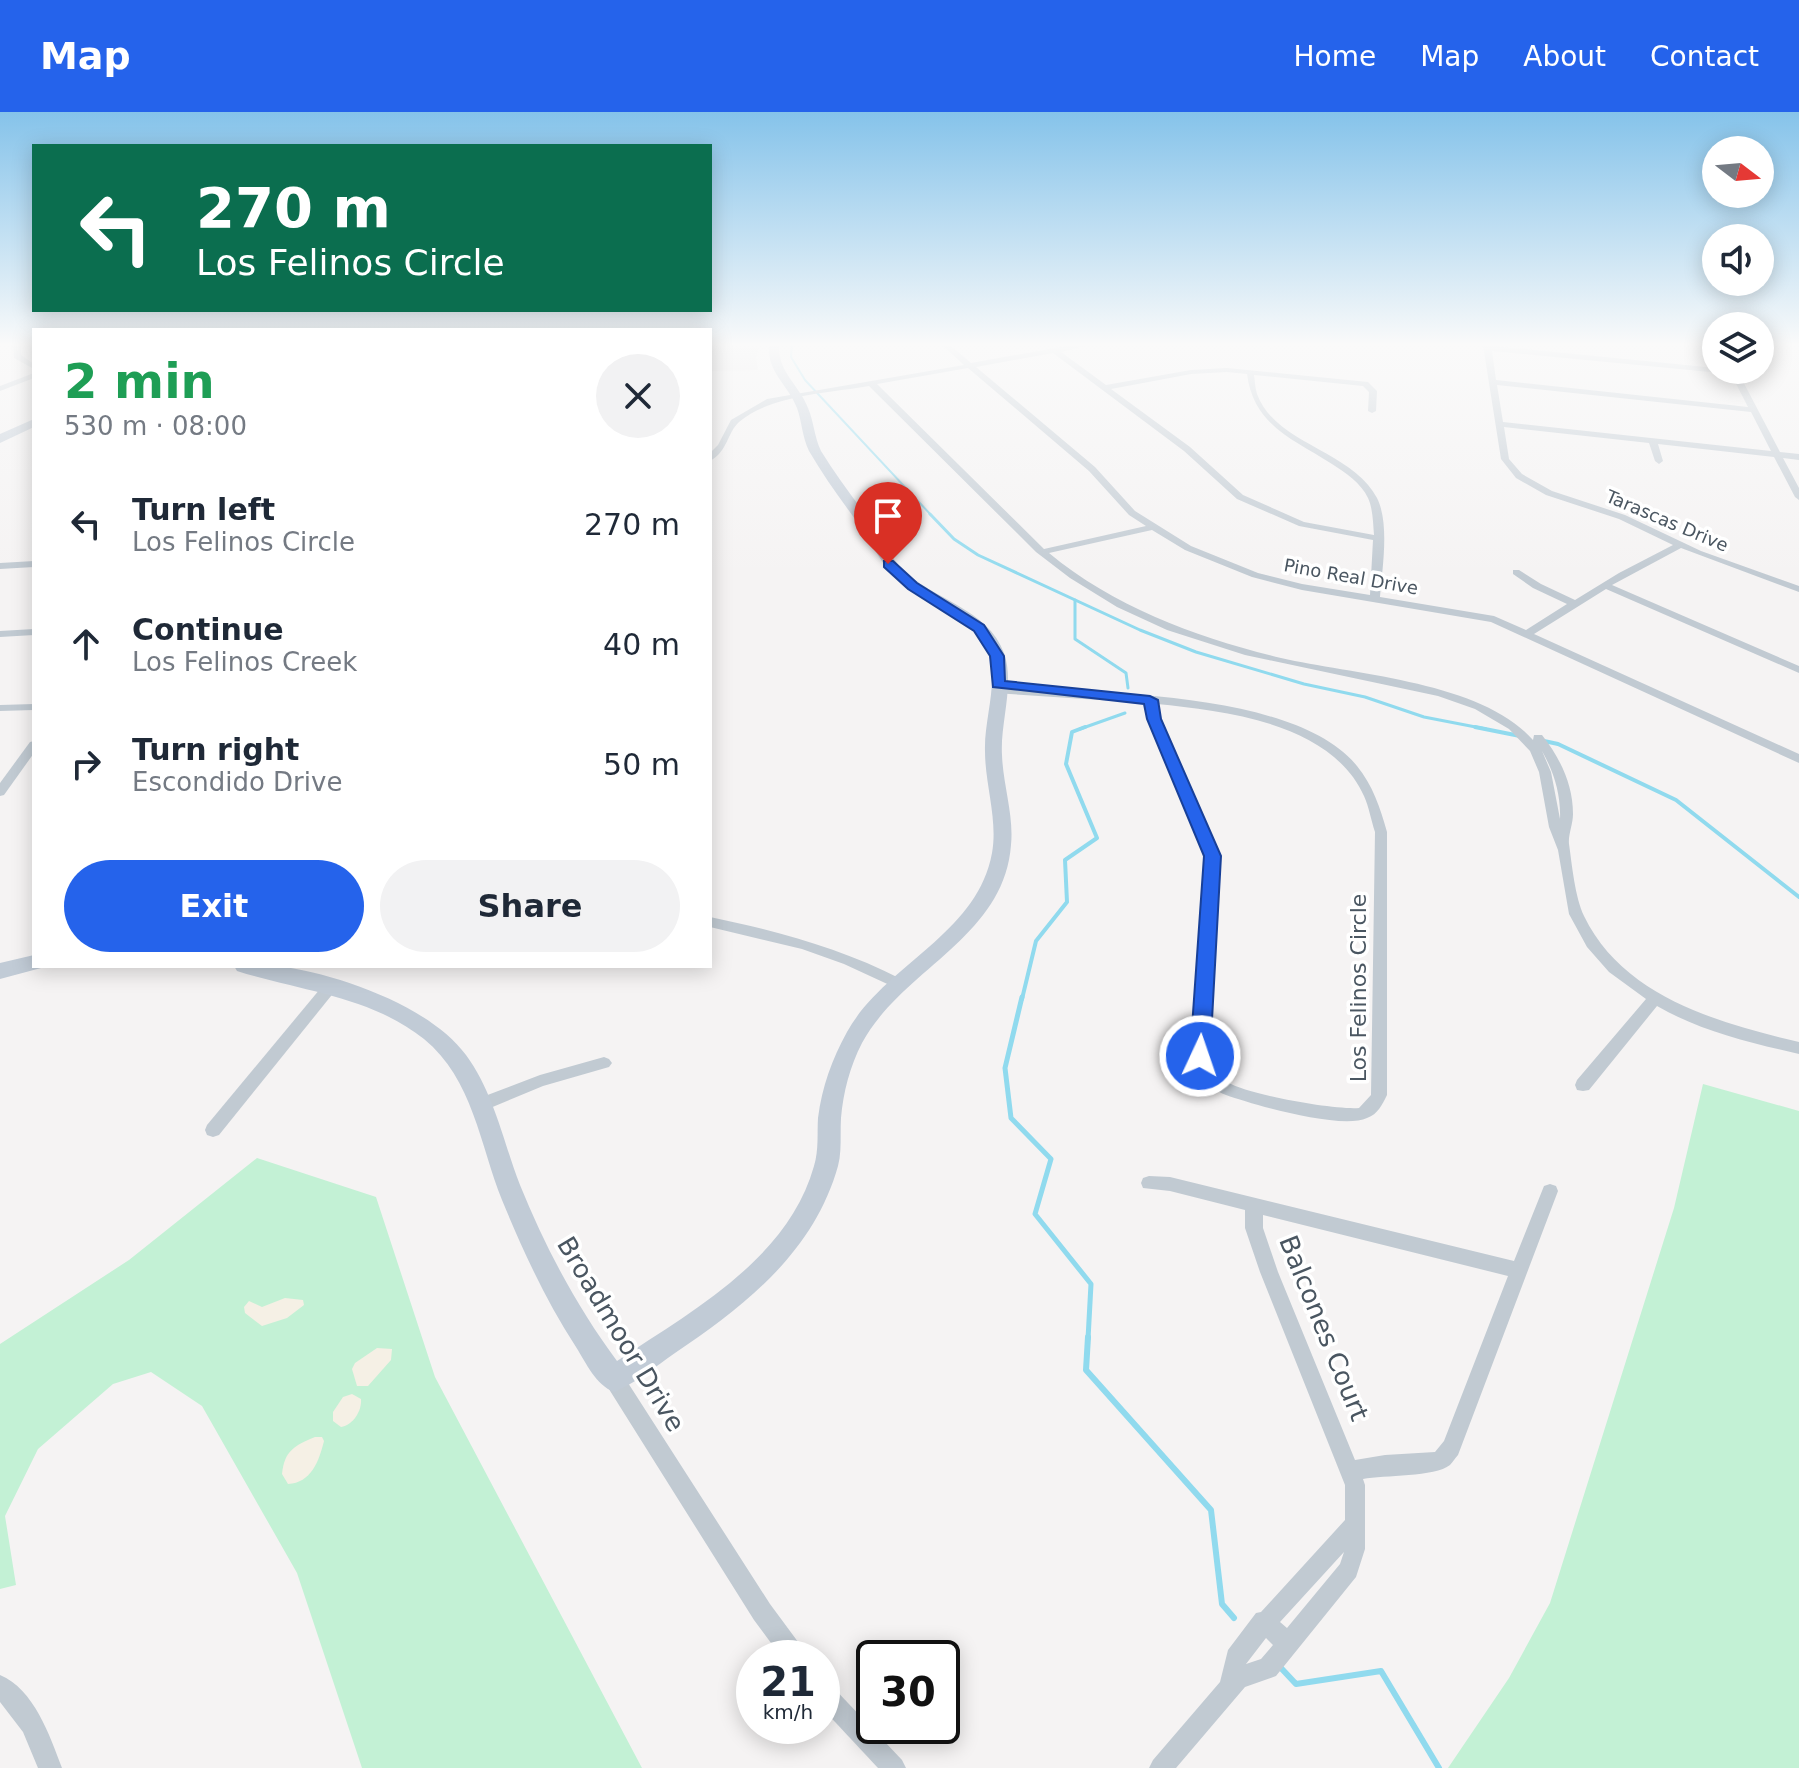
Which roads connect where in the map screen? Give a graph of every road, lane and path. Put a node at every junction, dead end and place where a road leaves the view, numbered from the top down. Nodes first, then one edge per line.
1 (736, 422) edge
2 (805, 422) edge
3 (911, 422) edge
4 (1036, 422) edge
5 (1151, 422) edge
6 (1277, 422) edge
7 (1759, 422) edge
8 (32, 423) edge
9 (1499, 424) joint
10 (0, 439) edge
11 (1653, 442) junction
12 (712, 456) edge
13 (1777, 456) junction
14 (1799, 457) edge
15 (1659, 461) dead end
16 (1799, 497) edge
17 (1152, 527) junction
18 (1376, 538) junction
19 (1680, 545) junction
20 (1042, 552) junction
21 (32, 564) edge
22 (0, 566) edge
23 (1516, 572) dead end
24 (1606, 586) junction
25 (1799, 589) edge
26 (1375, 599) junction
27 (1575, 604) junction
28 (32, 632) edge
29 (1528, 633) junction
30 (0, 634) edge
31 (1799, 670) edge
32 (998, 688) junction
33 (1150, 700) junction
34 (32, 707) edge
35 (0, 708) edge
36 (32, 748) edge
37 (1799, 759) edge
38 (0, 792) edge
39 (712, 922) edge
40 (32, 963) edge
41 (252, 968) edge
42 (0, 971) edge
43 (896, 983) junction
44 (330, 987) junction
45 (1656, 997) junction
46 (1799, 1048) edge
47 (604, 1063) dead end
48 (1583, 1085) dead end
49 (483, 1104) junction
50 (213, 1130) dead end
51 (1149, 1183) dead end
52 (1550, 1191) dead end
53 (1254, 1205) junction
54 (1520, 1271) junction
55 (614, 1379) junction
56 (1351, 1471) junction
57 (1354, 1525) junction
58 (1264, 1621) junction
59 (783, 1640) edge
60 (1287, 1644) junction
61 (0, 1686) edge
62 (1230, 1686) junction
63 (840, 1711) edge
64 (50, 1768) edge
65 (894, 1768) edge
66 (1161, 1768) edge

1 - 12 street
2 - 32 street
3 - 20 street
4 - 17 street, Pino Real Drive
5 - 18 street
6 - 18 street
7 - 13 street
8 - 10 street
9 - 11 street
9 - 19 street, Tarascas Drive
11 - 13 street
11 - 15 street
13 - 14 street
13 - 16 street
17 - 20 street
17 - 26 street, Pino Real Drive
18 - 26 street
19 - 24 street
19 - 25 street, Tarascas Drive
20 - 45 street
21 - 22 street
23 - 27 street
24 - 27 street
24 - 31 street
26 - 29 street, Pino Real Drive
27 - 29 street
28 - 30 street
29 - 37 street, Pino Real Drive
32 - 33 street, Los Felinos Circle
32 - 43 street
33 - 33 street, Los Felinos Circle
34 - 35 street
36 - 38 street
39 - 43 street
40 - 42 street
41 - 44 street, Broadmoor Drive
43 - 55 street
44 - 49 street, Broadmoor Drive
44 - 50 street
45 - 46 street
45 - 48 street
47 - 49 street
49 - 55 street, Broadmoor Drive
51 - 53 street, Balcones Court
52 - 54 street
53 - 54 street, Balcones Court
53 - 56 street, Balcones Court
54 - 56 street
55 - 59 street, Broadmoor Drive
56 - 57 street, Balcones Court
57 - 58 street, Balcones Court
57 - 60 street, Balcones Court
58 - 60 street
58 - 62 street, Balcones Court
60 - 62 street, Balcones Court
61 - 64 street
62 - 66 street, Balcones Court
63 - 65 street

